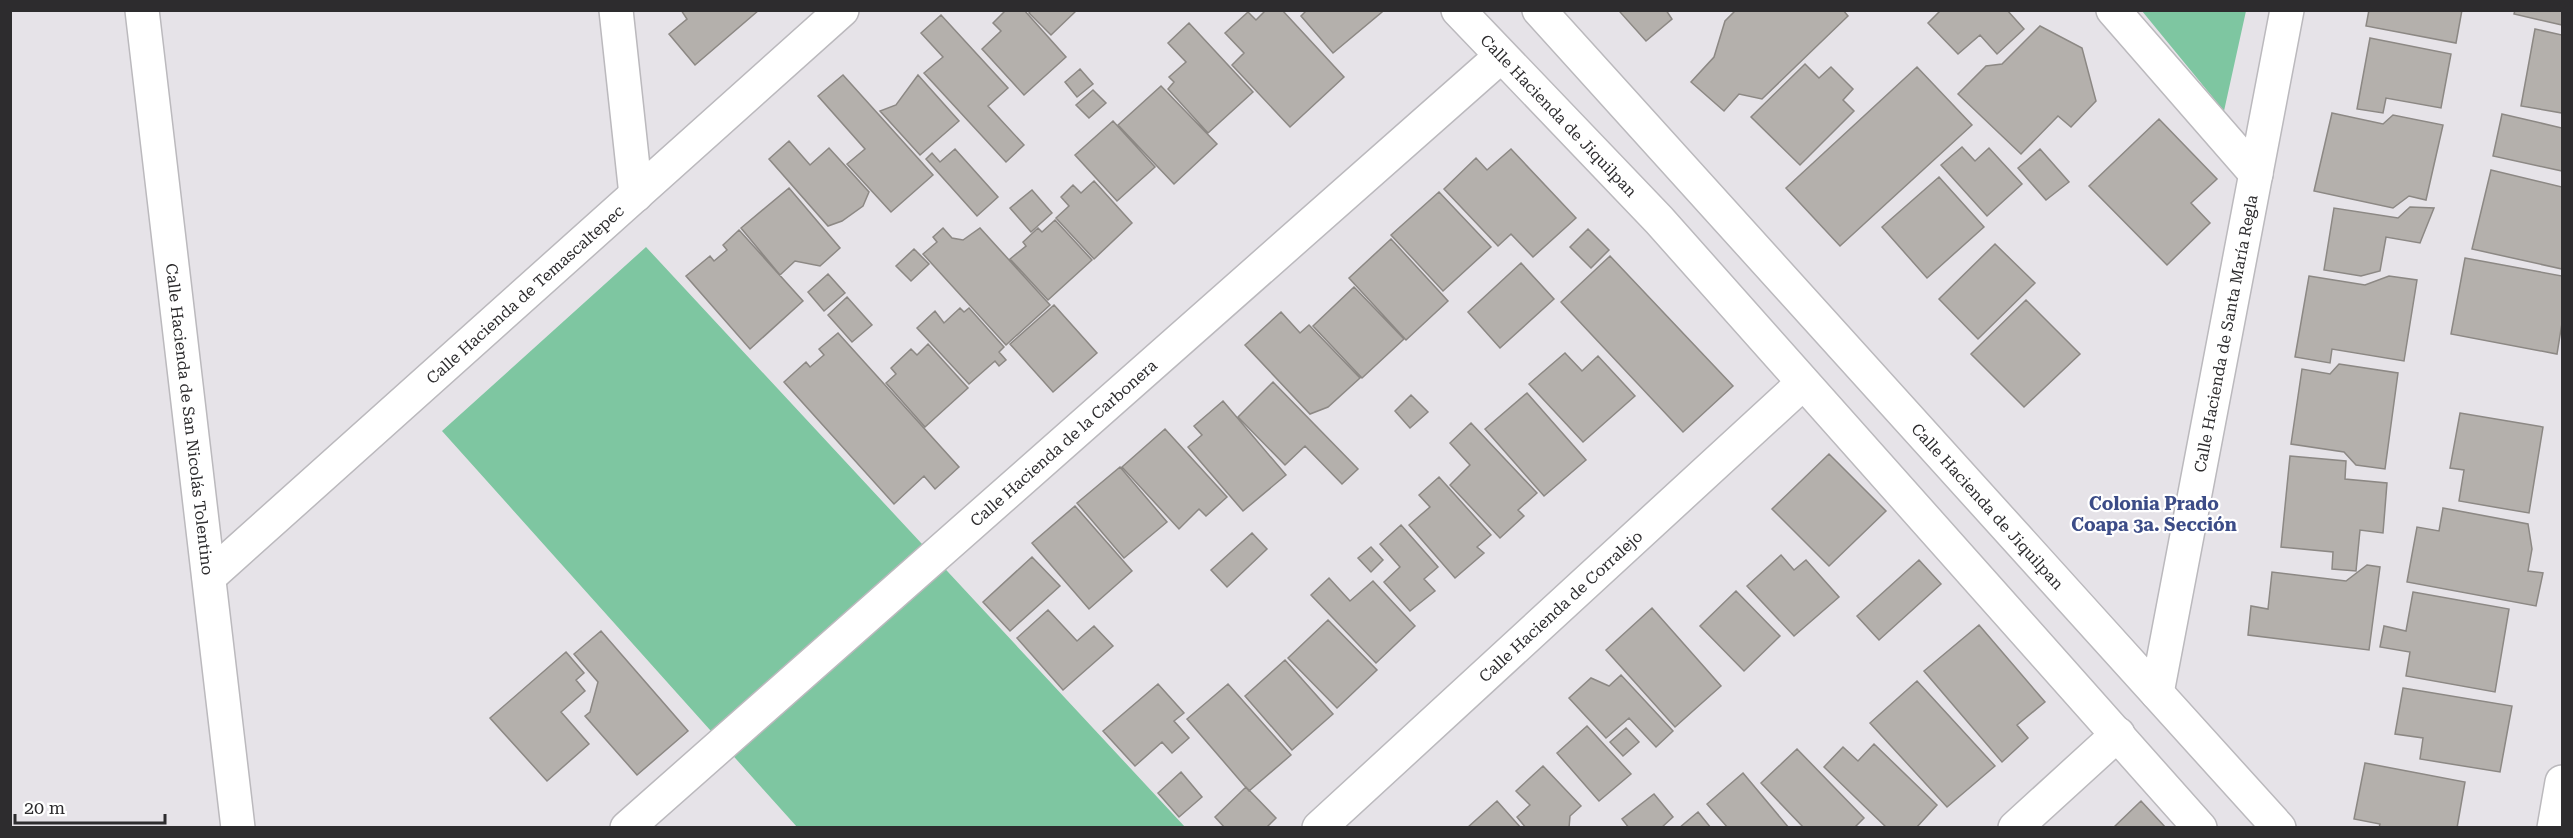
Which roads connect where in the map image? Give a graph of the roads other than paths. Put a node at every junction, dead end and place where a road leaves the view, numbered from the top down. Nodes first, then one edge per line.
1 (142, 10) edge
2 (616, 10) edge
3 (842, 10) edge
4 (1458, 10) edge
5 (1539, 10) edge
6 (2113, 10) edge
7 (2287, 10) edge
8 (1500, 57) junction
9 (2256, 174) junction
10 (1697, 185) junction
11 (636, 195) junction
12 (1659, 220) junction
13 (1803, 382) junction
14 (209, 578) junction
15 (2157, 693) junction
16 (2118, 734) junction
17 (2562, 782) edge
18 (238, 828) edge
19 (627, 828) edge
20 (1318, 828) edge
21 (2015, 828) edge
22 (2200, 828) edge
23 (2279, 828) edge
24 (2554, 828) edge

1 - 14 street, Calle Hacienda de San Nicolás Tolentino
2 - 11 street
3 - 11 street, Calle Hacienda de Temascaltepec
4 - 8 street, Calle Hacienda de Jiquilpan
5 - 10 street, Calle Hacienda de Jiquilpan
6 - 9 street
7 - 9 street, Calle Hacienda de Santa María Regla
8 - 12 street, Calle Hacienda de Jiquilpan
8 - 19 street, Calle Hacienda de la Carbonera
9 - 15 street, Calle Hacienda de Santa María Regla
10 - 12 street
10 - 15 street, Calle Hacienda de Jiquilpan
11 - 14 street, Calle Hacienda de Temascaltepec
12 - 13 street, Calle Hacienda de Jiquilpan
13 - 16 street, Calle Hacienda de Jiquilpan
13 - 20 street, Calle Hacienda de Corralejo
14 - 18 street, Calle Hacienda de San Nicolás Tolentino
15 - 23 street, Calle Hacienda de Jiquilpan
16 - 21 street
16 - 22 street, Calle Hacienda de Jiquilpan
17 - 24 street

